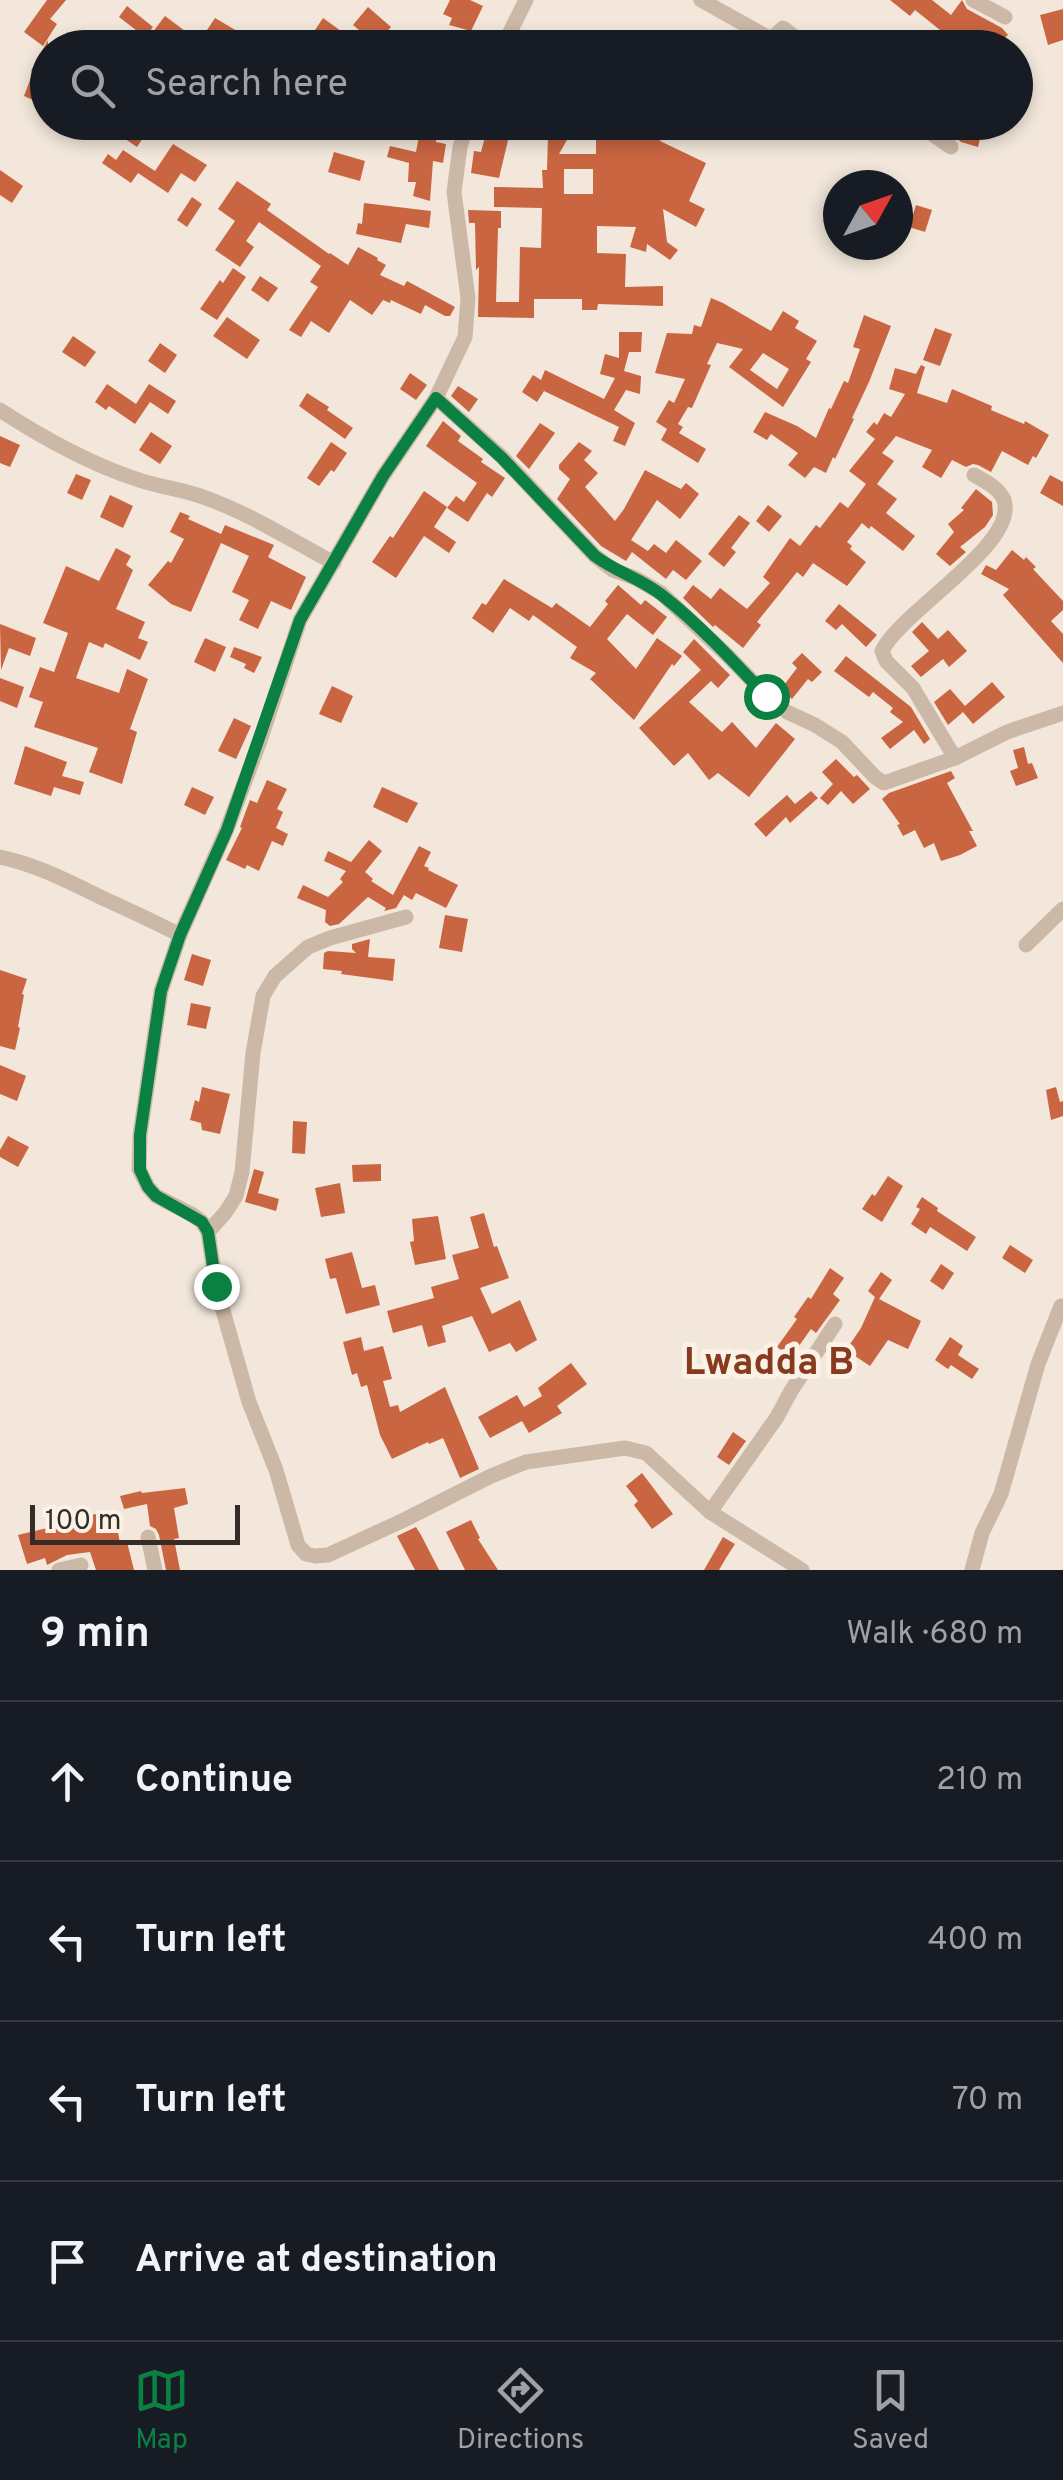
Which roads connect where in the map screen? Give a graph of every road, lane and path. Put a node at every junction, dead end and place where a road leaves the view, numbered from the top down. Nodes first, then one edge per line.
1 (526, 0) edge
2 (702, 0) edge
3 (972, 0) edge
4 (1005, 17) dead end
5 (511, 30) edge
6 (755, 30) edge
7 (462, 140) edge
8 (941, 140) edge
9 (950, 146) dead end
10 (436, 398) junction
11 (0, 410) edge
12 (974, 475) dead end
13 (334, 563) junction
14 (1063, 712) edge
15 (954, 758) junction
16 (0, 857) edge
17 (1063, 910) edge
18 (406, 917) dead end
19 (180, 935) junction
20 (1026, 945) dead end
21 (208, 1232) junction
22 (1061, 1306) edge
23 (835, 1324) dead end
24 (710, 1512) junction
25 (148, 1536) dead end
26 (306, 1562) edge
27 (331, 1562) edge
28 (81, 1565) dead end
29 (59, 1570) edge
30 (155, 1570) edge
31 (802, 1570) edge
32 (972, 1570) edge

1 - 5 street
2 - 6 street
3 - 4 street
7 - 10 street
8 - 9 street
10 - 13 street
10 - 15 street
11 - 13 street
12 - 15 street
13 - 19 street
14 - 15 street
16 - 19 street
17 - 20 street
18 - 21 street
19 - 21 street
21 - 26 street
22 - 32 street
23 - 24 street
24 - 27 street
24 - 31 street
25 - 30 street
26 - 27 street
28 - 29 street

